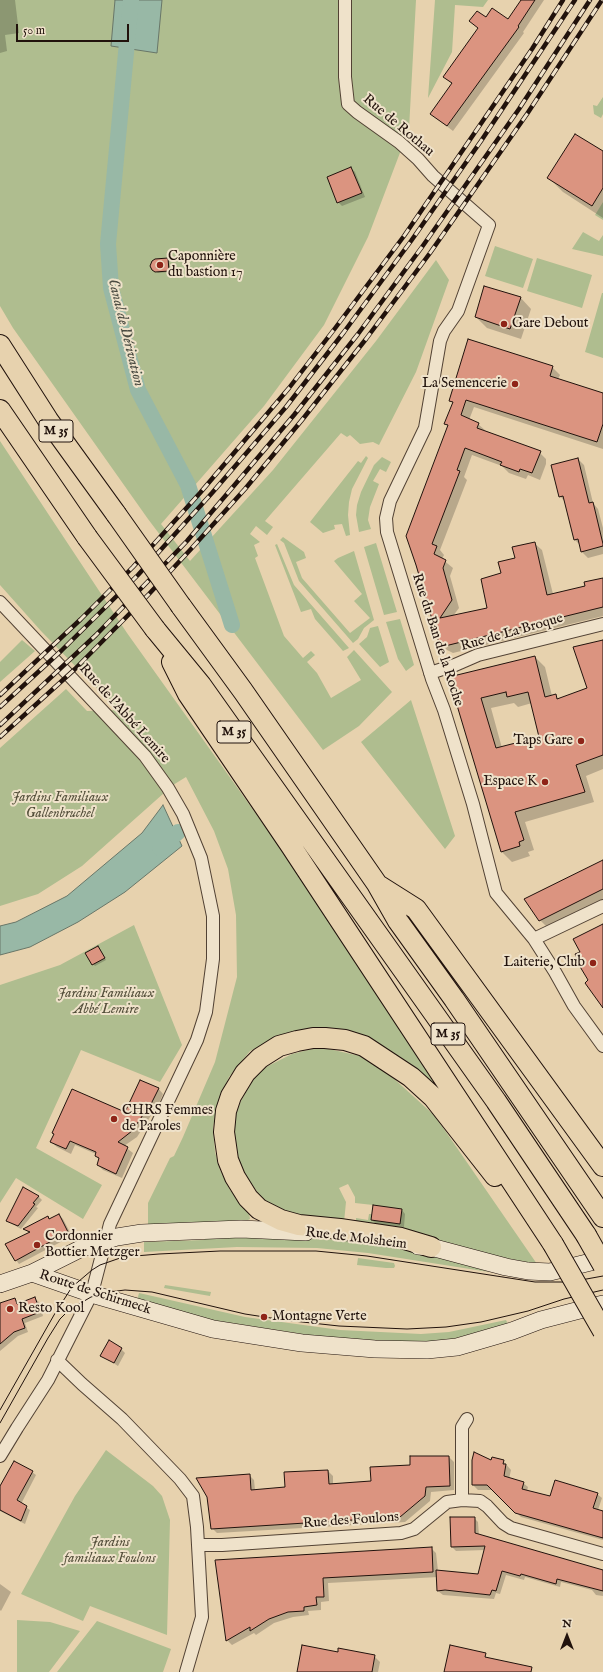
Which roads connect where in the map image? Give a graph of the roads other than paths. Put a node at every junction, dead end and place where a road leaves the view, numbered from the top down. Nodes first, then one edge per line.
1 (345, 0) edge
2 (489, 225) joint
3 (0, 345) edge
4 (0, 410) edge
5 (0, 602) edge
6 (603, 624) edge
7 (156, 631) junction
8 (430, 673) junction
9 (377, 884) junction
10 (603, 906) edge
11 (534, 939) junction
12 (603, 1046) edge
13 (570, 1122) junction
14 (603, 1151) edge
15 (603, 1166) edge
16 (603, 1217) edge
17 (108, 1232) junction
18 (549, 1237) junction
19 (431, 1247) junction
20 (603, 1259) edge
21 (603, 1265) edge
22 (32, 1273) junction
23 (0, 1284) edge
24 (92, 1293) junction
25 (118, 1301) junction
26 (603, 1304) edge
27 (82, 1315) junction
28 (603, 1331) edge
29 (58, 1360) junction
30 (467, 1420) dead end
31 (0, 1456) edge
32 (462, 1500) junction
33 (198, 1546) junction
34 (603, 1554) edge
35 (186, 1672) edge

1 - 2 street, Rue de Rothau
2 - 8 street, Rue du Ban de la Roche
3 - 9 highway, M 35, bridge
4 - 7 highway, M 35, bridge
5 - 17 street, Rue de l'Abbé Lemire
6 - 8 street, Rue de La Broque
7 - 18 highway
7 - 21 highway, M 35, bridge
8 - 11 street, Rue du Ban de la Roche
9 - 13 highway
9 - 16 highway, M 35
10 - 11 street
11 - 12 street, Rue du Ban de la Roche
13 - 14 highway
13 - 15 highway
17 - 19 main road, Rue de Molsheim
17 - 22 main road, Route de Schirmeck
17 - 24 street, Rue de l'Abbé Lemire
18 - 19 highway
18 - 28 highway, bridge
19 - 20 main road, Rue de Molsheim
22 - 23 main road
22 - 24 main road, Route de Schirmeck
24 - 25 main road, Route de Schirmeck
24 - 27 street, Rue de l'Abbé Lemire
25 - 26 main road, Route de Schirmeck
25 - 27 street
27 - 29 street, Rue de l'Abbé Lemire
29 - 31 street, Rue de l'Abbé Lemire
29 - 33 street
30 - 32 street
32 - 33 street, Rue des Foulons
32 - 34 street, Rue des Foulons
33 - 35 street

